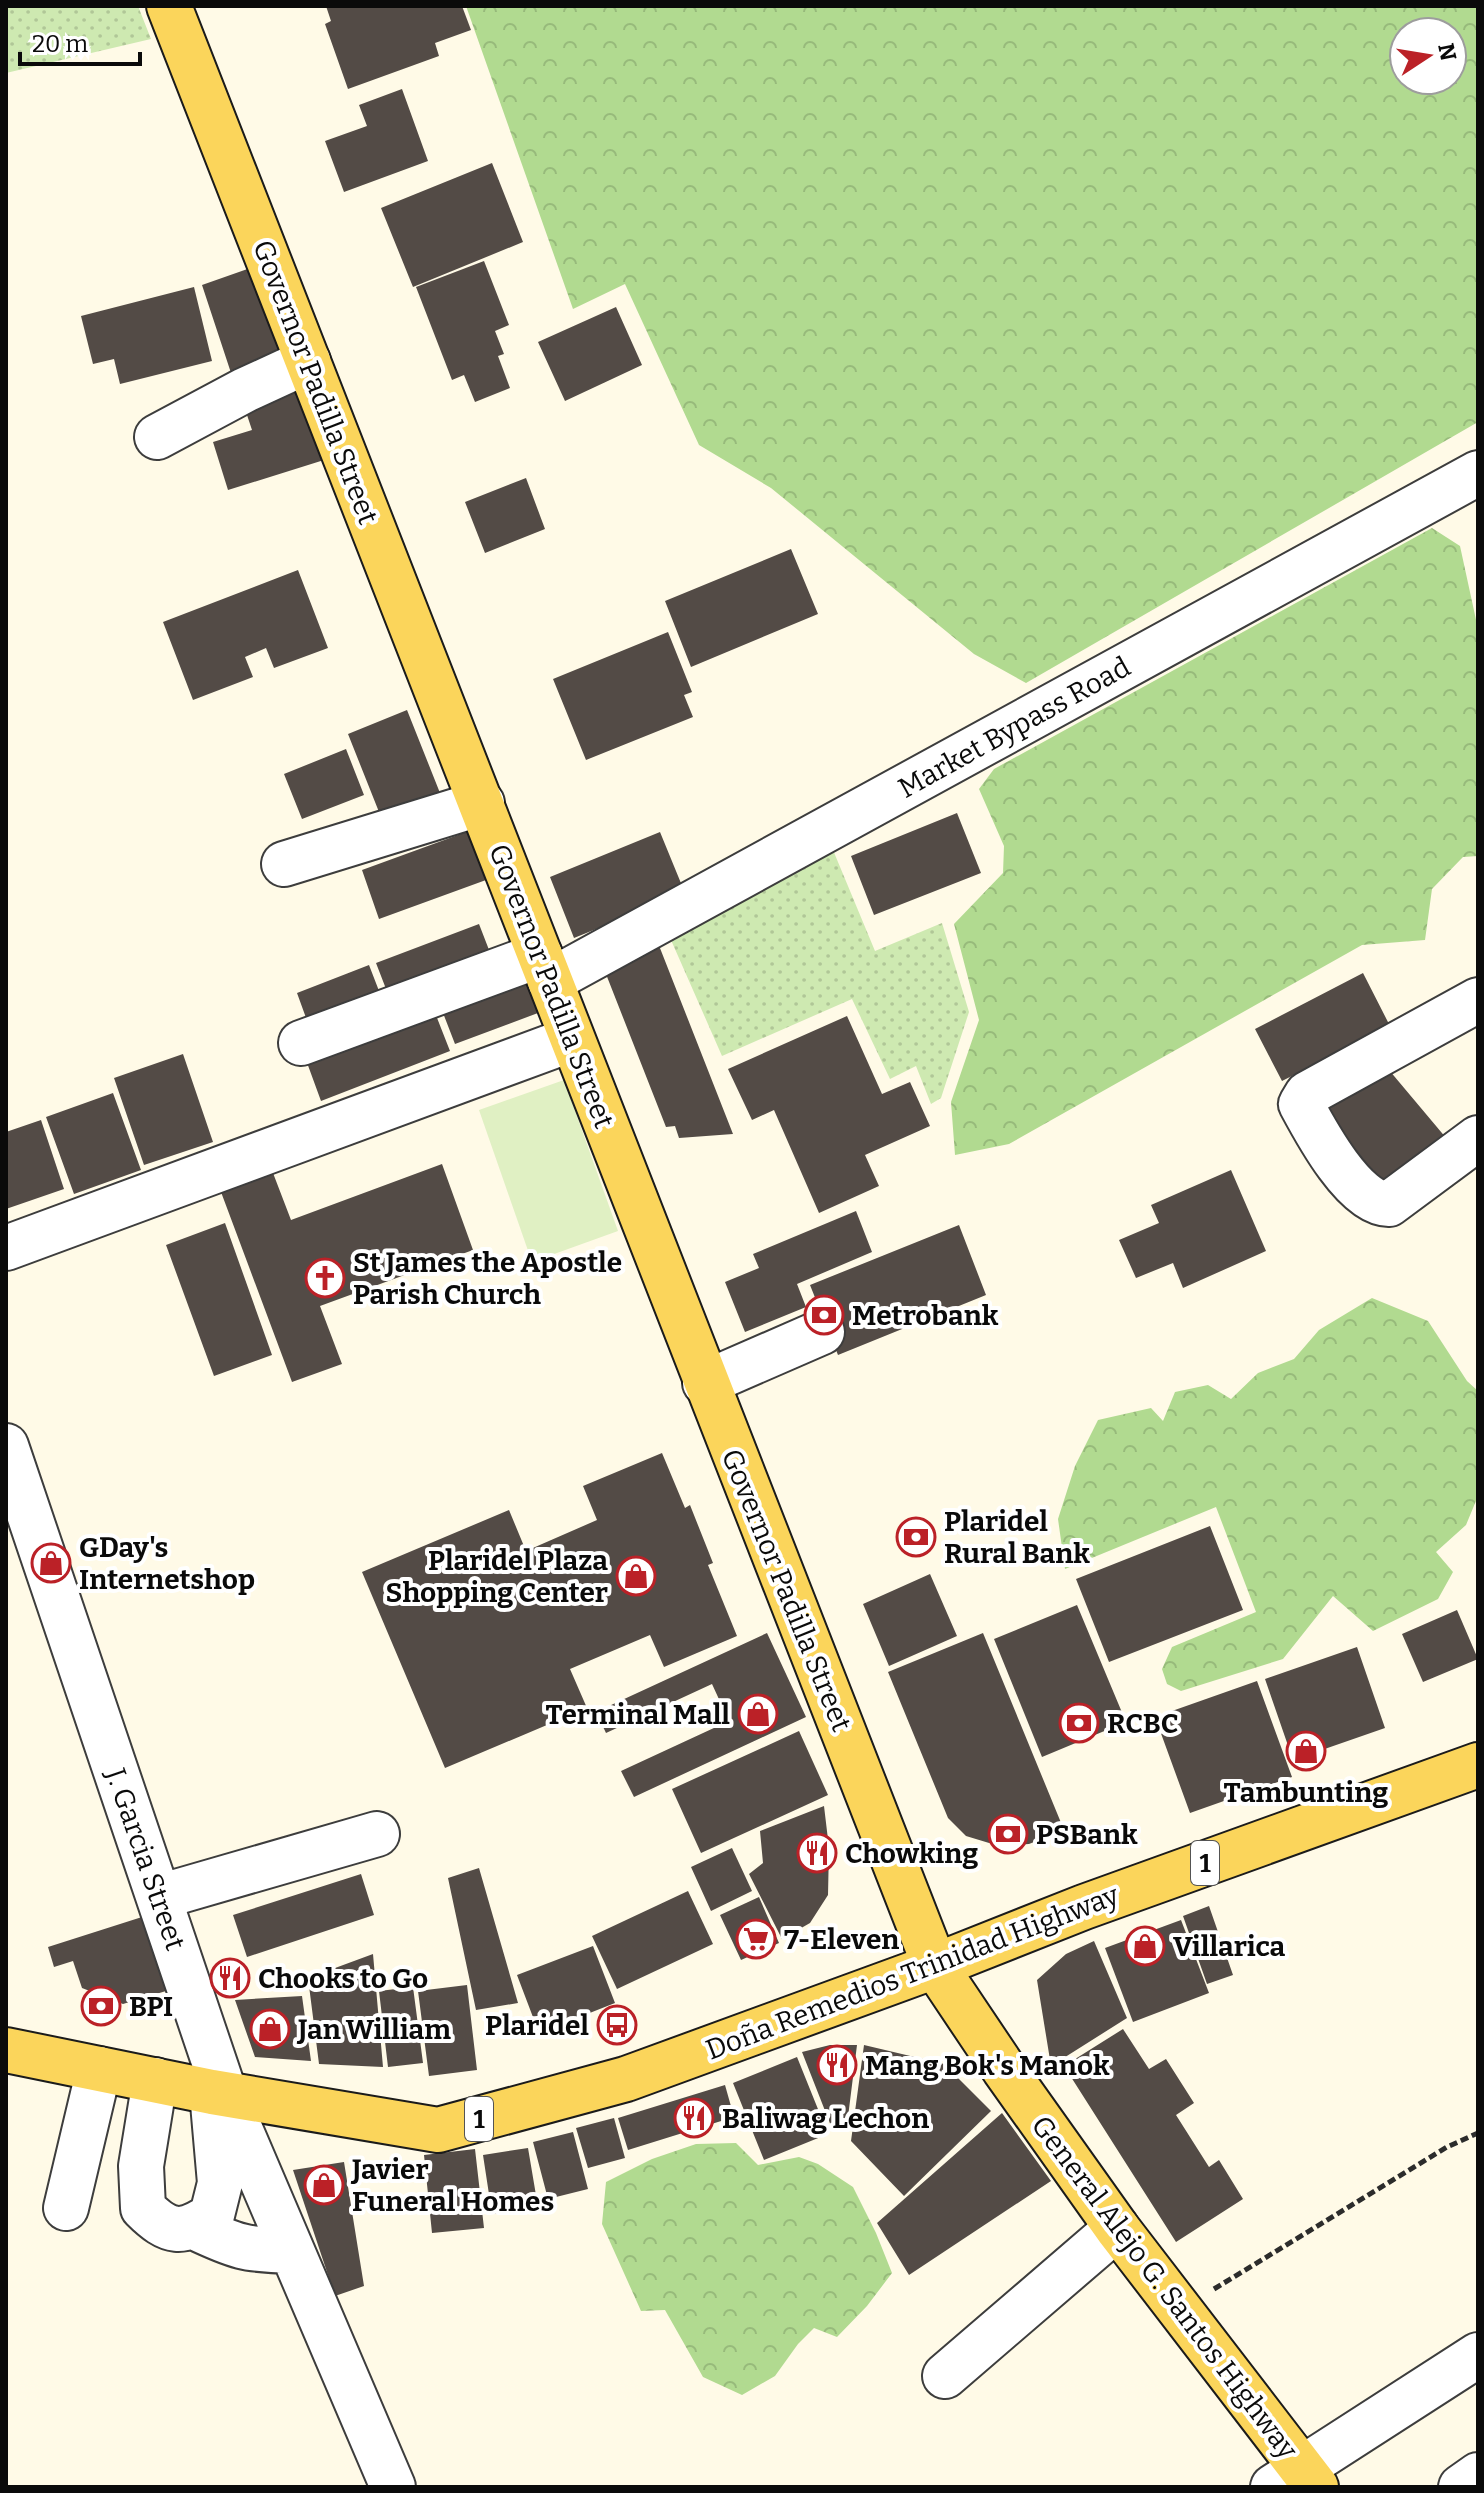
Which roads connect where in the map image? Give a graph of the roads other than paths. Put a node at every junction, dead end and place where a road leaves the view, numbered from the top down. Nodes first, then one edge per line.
1 (169, 6) edge
2 (308, 361) junction
3 (157, 437) dead end
4 (1478, 473) edge
5 (482, 803) junction
6 (284, 864) dead end
7 (545, 968) junction
8 (1478, 1000) edge
9 (572, 1039) junction
10 (301, 1043) dead end
11 (1478, 1138) edge
12 (6, 1248) edge
13 (822, 1332) dead end
14 (705, 1383) junction
15 (6, 1446) edge
16 (23, 1550) edge
17 (1478, 1765) edge
18 (377, 1834) dead end
19 (159, 1897) junction
20 (935, 1966) junction
21 (6, 2050) edge
22 (99, 2069) junction
23 (155, 2080) junction
24 (219, 2093) junction
25 (66, 2208) dead end
26 (194, 2227) junction
27 (1117, 2228) junction
28 (292, 2251) junction
29 (1478, 2355) edge
30 (945, 2376) dead end
31 (1478, 2475) edge
32 (1297, 2481) edge
33 (393, 2487) edge
34 (1461, 2487) edge

1 - 2 main road, Governor Padilla Street
2 - 3 street
2 - 5 main road, Governor Padilla Street
4 - 7 street, Market Bypass Road
5 - 6 street
5 - 7 main road, Governor Padilla Street
7 - 9 main road, Governor Padilla Street
7 - 10 street, Market Bypass Road
8 - 11 street
9 - 12 street
9 - 14 main road, Governor Padilla Street
13 - 14 street
14 - 20 main road, Governor Padilla Street
15 - 16 street, J. Garcia Street
16 - 19 street, J. Garcia Street
17 - 20 main road, Doña Remedios Trinidad Highway / 1
18 - 19 street
19 - 24 street, J. Garcia Street
20 - 24 main road, Doña Remedios Trinidad Highway / 1
20 - 27 main road, General Alejo G. Santos Highway
21 - 22 main road, Doña Remedios Trinidad Highway / 1
22 - 23 main road, Doña Remedios Trinidad Highway / 1
22 - 25 street
23 - 24 main road, Doña Remedios Trinidad Highway / 1
23 - 26 street
24 - 26 street
24 - 28 street, J. Garcia Street
26 - 28 street
27 - 30 street
27 - 32 main road, General Alejo G. Santos Highway
28 - 33 street, J. Garcia Street
29 - 32 street
31 - 34 street

